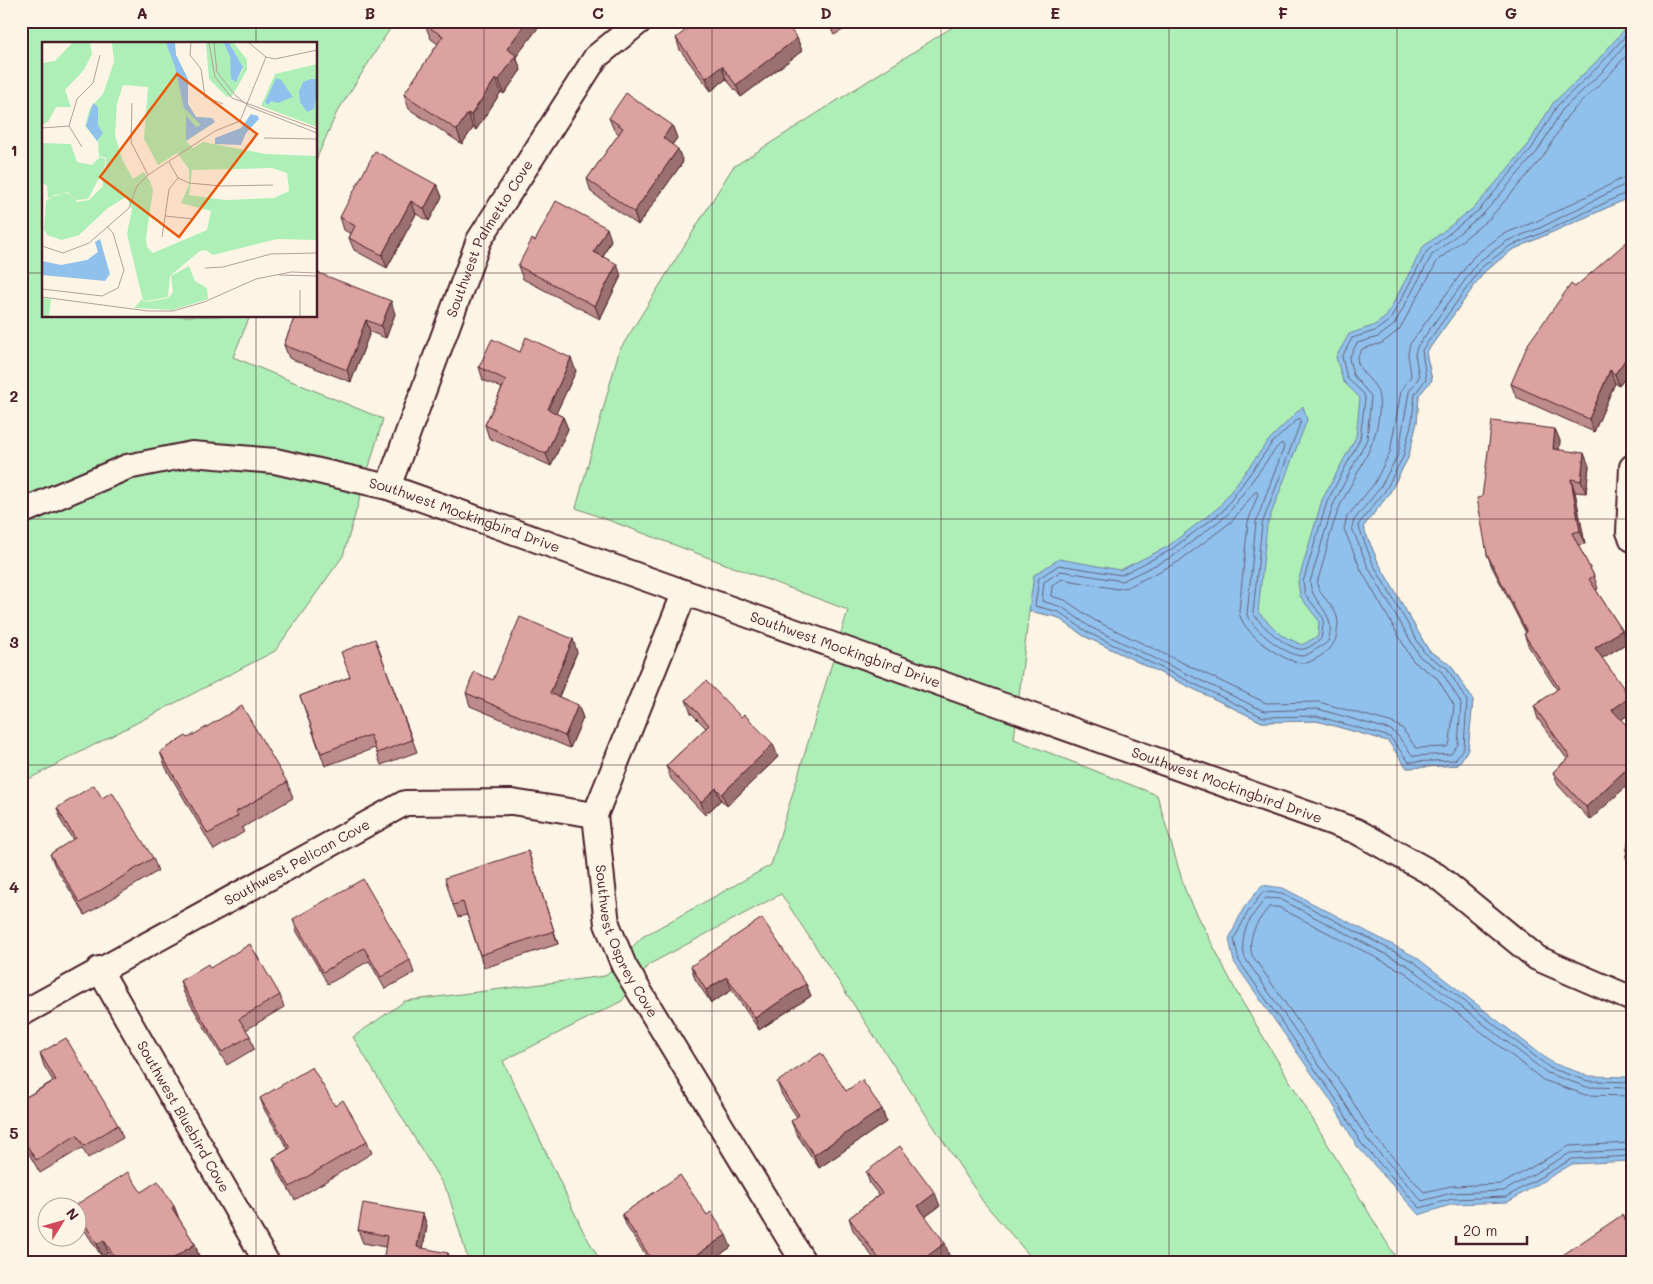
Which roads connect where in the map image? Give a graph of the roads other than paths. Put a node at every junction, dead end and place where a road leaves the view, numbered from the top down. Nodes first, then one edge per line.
1 (640, 21) edge
2 (1632, 467) edge
3 (388, 487) junction
4 (21, 512) edge
5 (1632, 540) edge
6 (684, 594) junction
7 (595, 815) junction
8 (99, 970) junction
9 (1632, 1000) edge
10 (21, 1014) edge
11 (267, 1263) edge
12 (804, 1263) edge

1 - 3 street, Southwest Palmetto Cove
2 - 5 street
3 - 4 street, Southwest Mockingbird Drive
3 - 6 street, Southwest Mockingbird Drive
6 - 7 street, Southwest Osprey Cove
6 - 9 street, Southwest Mockingbird Drive
7 - 8 street, Southwest Pelican Cove
7 - 12 street, Southwest Osprey Cove
8 - 10 street, Southwest Pelican Cove
8 - 11 street, Southwest Bluebird Cove

